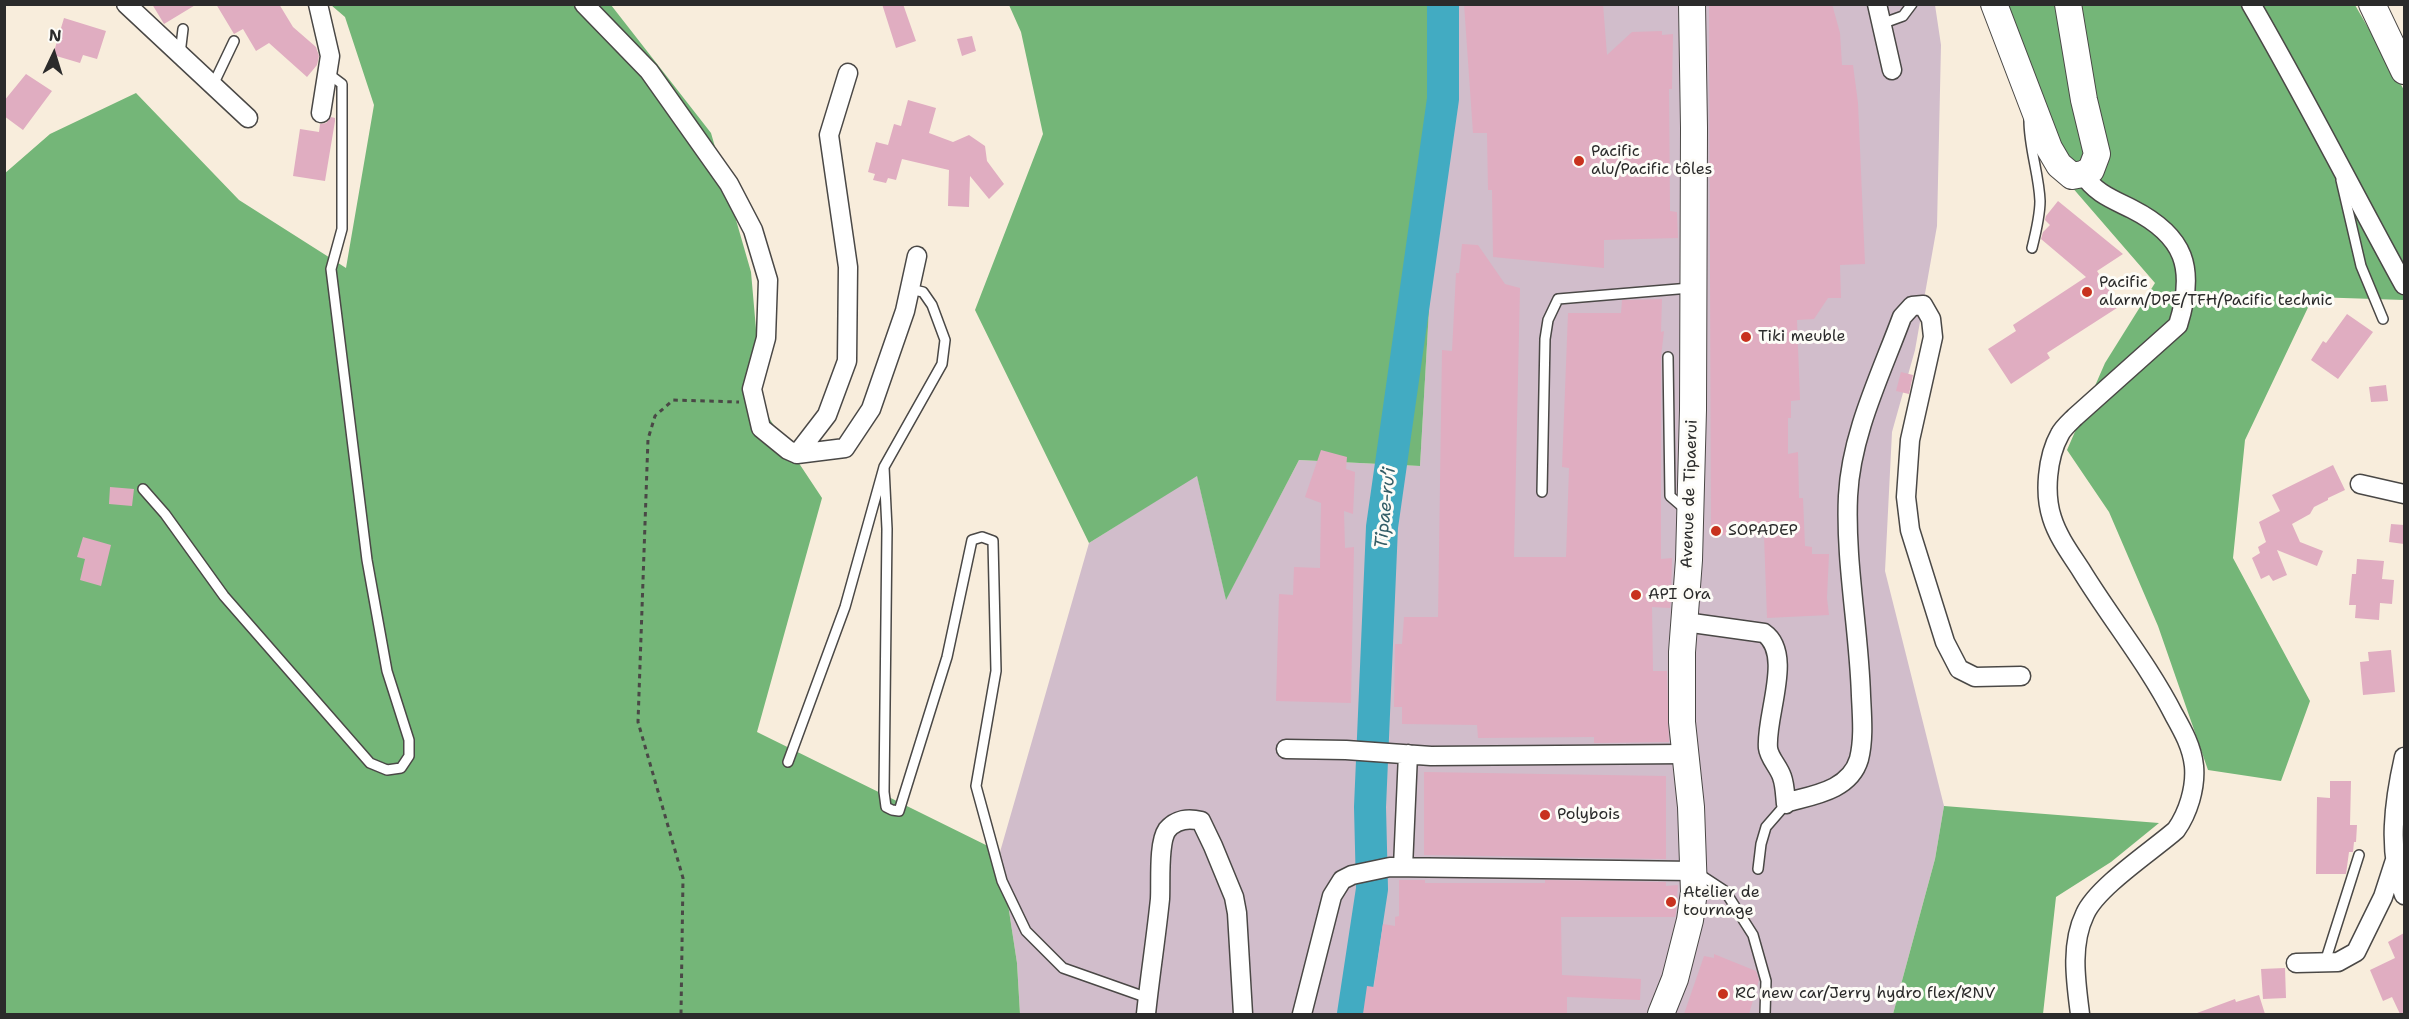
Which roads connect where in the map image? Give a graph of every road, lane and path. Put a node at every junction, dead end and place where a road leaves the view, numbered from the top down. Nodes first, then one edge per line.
1 (126, 4) edge
2 (318, 4) edge
3 (584, 4) edge
4 (1692, 4) edge
5 (1877, 4) edge
6 (1911, 4) edge
7 (1994, 4) edge
8 (2068, 4) edge
9 (2251, 4) edge
10 (2373, 4) edge
11 (1881, 24) junction
12 (183, 29) dead end
13 (234, 41) dead end
14 (180, 54) junction
15 (1892, 70) dead end
16 (2404, 71) edge
17 (326, 72) junction
18 (848, 73) dead end
19 (213, 85) junction
20 (2030, 100) junction
21 (321, 113) dead end
22 (248, 118) dead end
23 (2337, 163) junction
24 (2083, 174) junction
25 (2032, 248) dead end
26 (917, 256) dead end
27 (2404, 285) edge
28 (1693, 288) junction
29 (910, 289) junction
30 (2383, 319) dead end
31 (1668, 357) dead end
32 (755, 403) junction
33 (797, 454) junction
34 (884, 467) junction
35 (2361, 484) dead end
36 (142, 489) dead end
37 (1542, 492) dead end
38 (2404, 494) edge
39 (1690, 513) junction
40 (1685, 622) junction
41 (2021, 676) dead end
42 (1286, 749) dead end
43 (1408, 754) junction
44 (1686, 754) junction
45 (2404, 757) edge
46 (788, 762) dead end
47 (1786, 804) junction
48 (2359, 855) dead end
49 (2395, 860) junction
50 (1396, 867) junction
51 (1758, 869) dead end
52 (1694, 871) junction
53 (2404, 895) edge
54 (2325, 962) junction
55 (2296, 963) dead end
56 (1147, 1006) edge
57 (681, 1014) edge
58 (1243, 1014) edge
59 (1302, 1014) edge
60 (1661, 1014) edge
61 (1765, 1014) edge
62 (2080, 1014) edge

1 - 14 street
2 - 17 street
3 - 32 street
4 - 28 main road, Avenue de Tipaerui
5 - 11 street
6 - 11 lane
7 - 20 main road
8 - 24 main road
9 - 23 street
10 - 16 main road
11 - 15 street
12 - 14 lane
13 - 19 lane
14 - 19 street
17 - 21 street
17 - 36 lane
18 - 33 street
19 - 22 street
20 - 24 main road
20 - 25 lane
23 - 27 street
23 - 30 lane
24 - 62 street
26 - 29 street
28 - 37 lane
28 - 39 main road, Avenue de Tipaerui
29 - 33 street
29 - 34 lane
31 - 39 lane
32 - 33 street
32 - 57 path
34 - 46 lane
34 - 56 lane
35 - 38 street
39 - 40 main road, Avenue de Tipaerui
40 - 44 main road, Avenue de Tipaerui
40 - 47 street
41 - 47 street
42 - 43 street
43 - 44 street
43 - 50 street
44 - 52 main road, Avenue de Tipaerui
45 - 49 street
47 - 51 lane
48 - 54 lane
49 - 53 street
49 - 54 street
50 - 52 street
50 - 59 street
52 - 60 main road, Avenue de Tipaerui
52 - 61 lane
54 - 55 street
56 - 58 street

